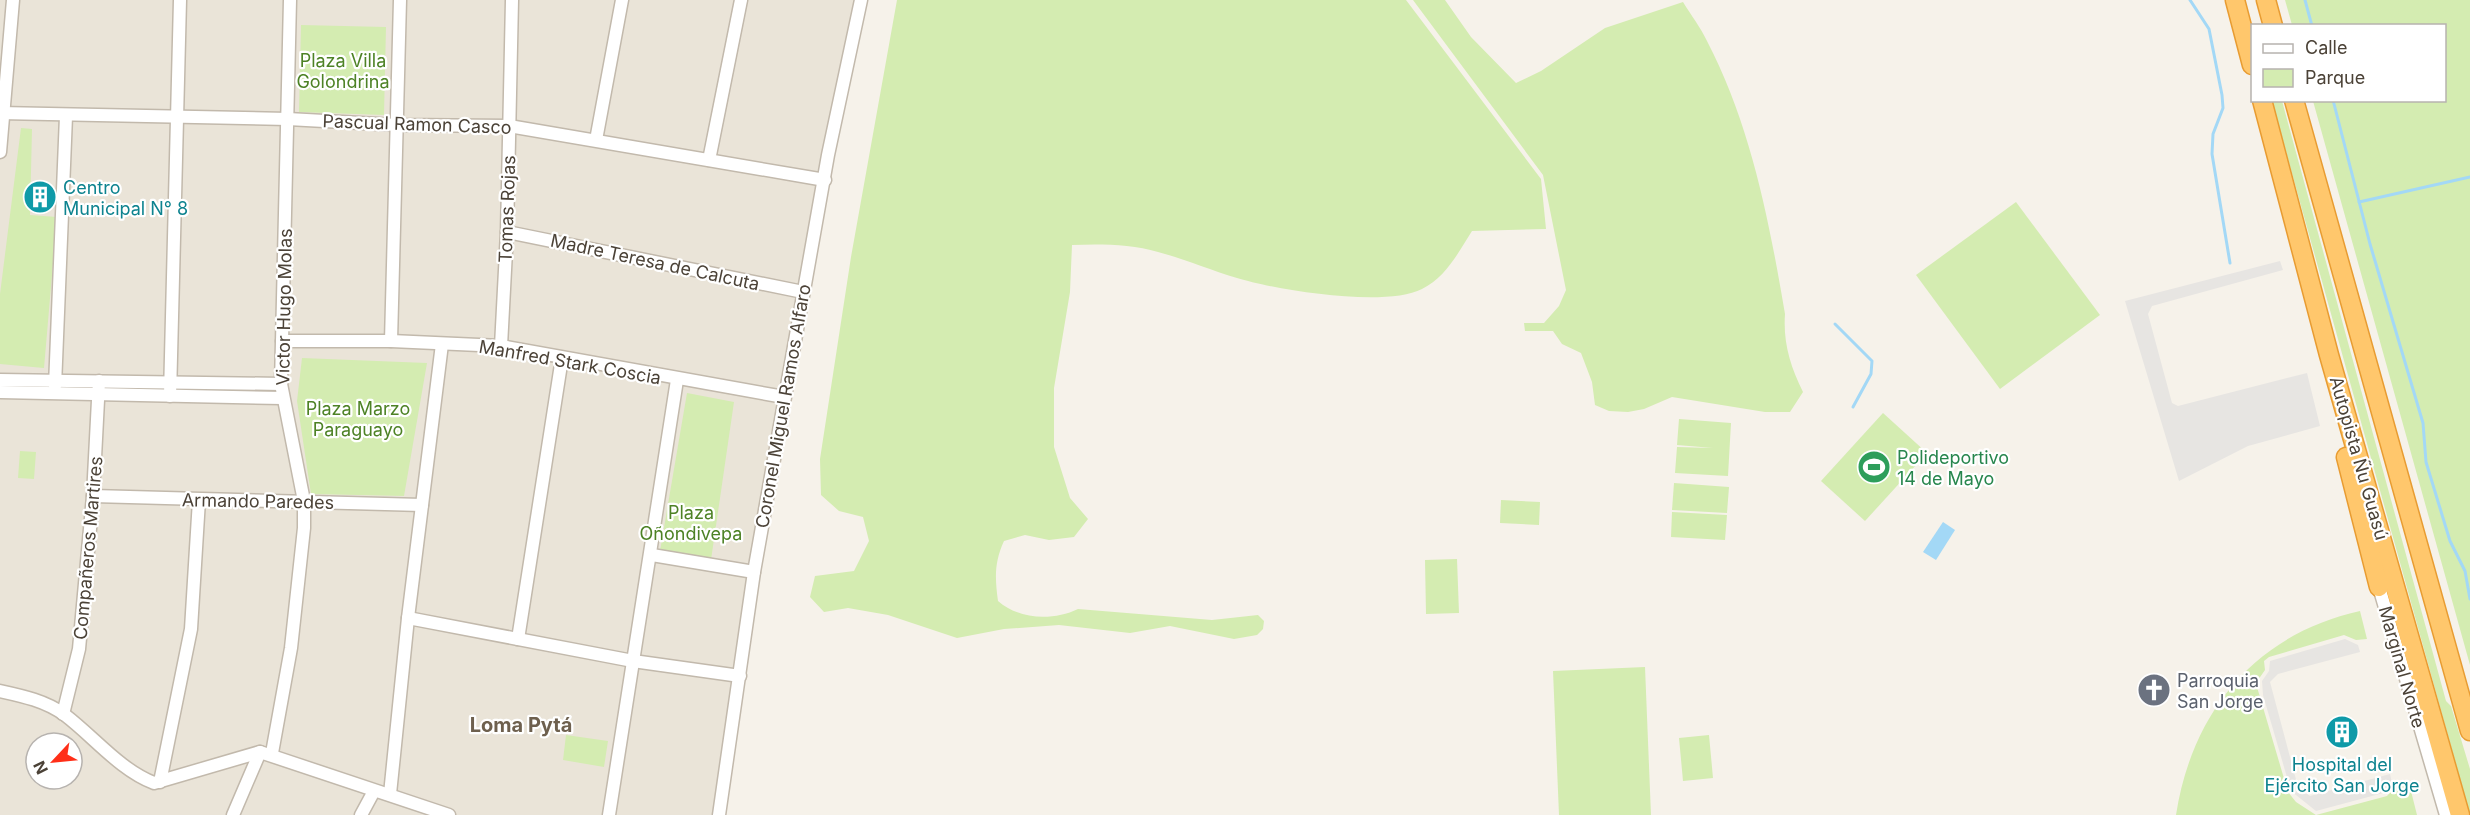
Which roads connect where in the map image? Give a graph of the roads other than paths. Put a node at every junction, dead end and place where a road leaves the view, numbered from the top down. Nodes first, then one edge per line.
1 (13, 0) edge
2 (180, 0) edge
3 (290, 0) edge
4 (400, 0) edge
5 (512, 0) edge
6 (622, 0) edge
7 (741, 0) edge
8 (861, 0) edge
9 (2235, 0) edge
10 (2266, 0) edge
11 (2272, 24) edge
12 (2251, 58) edge
13 (2263, 102) edge
14 (2295, 102) edge
15 (2, 113) edge
16 (66, 116) junction
17 (177, 119) junction
18 (288, 119) junction
19 (397, 125) junction
20 (509, 126) junction
21 (596, 140) junction
22 (0, 152) edge
23 (709, 160) junction
24 (825, 180) junction
25 (507, 232) junction
26 (803, 292) junction
27 (282, 341) junction
28 (391, 341) junction
29 (442, 344) junction
30 (501, 346) junction
31 (2330, 354) junction
32 (562, 358) junction
33 (0, 380) edge
34 (677, 380) junction
35 (281, 384) junction
36 (55, 386) junction
37 (99, 388) junction
38 (170, 389) junction
39 (0, 392) edge
40 (784, 397) junction
41 (282, 398) junction
42 (93, 496) junction
43 (199, 500) junction
44 (304, 501) junction
45 (422, 505) junction
46 (652, 555) junction
47 (754, 572) junction
48 (2379, 587) joint
49 (408, 618) junction
50 (518, 639) junction
51 (633, 661) junction
52 (740, 676) junction
53 (0, 691) edge
54 (63, 714) junction
55 (2470, 731) edge
56 (266, 752) junction
57 (160, 782) junction
58 (375, 790) junction
59 (390, 794) junction
60 (233, 815) edge
61 (362, 815) edge
62 (449, 815) edge
63 (609, 815) edge
64 (719, 815) edge
65 (2446, 815) edge
66 (2460, 815) edge

1 - 15 street
2 - 17 street
3 - 18 street, Victor Hugo Molas
4 - 19 street
5 - 20 street, Tomas Rojas
6 - 21 street
7 - 23 street
8 - 24 street, Coronel Miguel Ramos Alfaro
9 - 12 highway
10 - 11 highway
13 - 31 highway, Autopista Ñu Guasú
14 - 55 highway, Autopista Ñu Guasú
15 - 16 street, Pascual Ramon Casco
15 - 22 street
16 - 17 street, Pascual Ramon Casco
16 - 36 street
17 - 18 street, Pascual Ramon Casco
17 - 38 street
18 - 19 street, Pascual Ramon Casco
18 - 27 street, Victor Hugo Molas
19 - 20 street, Pascual Ramon Casco
19 - 28 street
20 - 21 street, Pascual Ramon Casco
20 - 25 street, Tomas Rojas
21 - 23 street, Pascual Ramon Casco
23 - 24 street, Pascual Ramon Casco
24 - 26 street, Coronel Miguel Ramos Alfaro
25 - 26 street, Madre Teresa de Calcuta
25 - 30 street, Tomas Rojas
26 - 40 street, Coronel Miguel Ramos Alfaro
27 - 28 street, Manfred Stark Coscia
27 - 35 street, Victor Hugo Molas
28 - 29 street, Manfred Stark Coscia
29 - 30 street, Manfred Stark Coscia
29 - 45 street
30 - 32 street, Manfred Stark Coscia
31 - 48 highway
31 - 66 highway, Autopista Ñu Guasú
32 - 34 street, Manfred Stark Coscia
32 - 50 street
33 - 36 street
34 - 40 street, Manfred Stark Coscia
34 - 46 street
35 - 38 street
35 - 41 street, Victor Hugo Molas
36 - 37 street
36 - 39 street
37 - 38 street
37 - 42 street, Compañeros Martires
38 - 41 street
40 - 47 street, Coronel Miguel Ramos Alfaro
41 - 44 street, Victor Hugo Molas
42 - 43 street, Armando Paredes
42 - 54 street, Compañeros Martires
43 - 44 street, Armando Paredes
43 - 57 street
44 - 45 street, Armando Paredes
44 - 56 street, Victor Hugo Molas
45 - 49 street
46 - 47 street
46 - 51 street
47 - 52 street, Coronel Miguel Ramos Alfaro
48 - 65 street, Marginal Norte
49 - 50 street
49 - 59 street
50 - 51 street
51 - 52 street
51 - 63 street
52 - 64 street, Coronel Miguel Ramos Alfaro
53 - 54 street
54 - 57 street
56 - 57 street
56 - 58 street
56 - 60 street, Victor Hugo Molas
58 - 59 street
58 - 61 street
59 - 62 street

